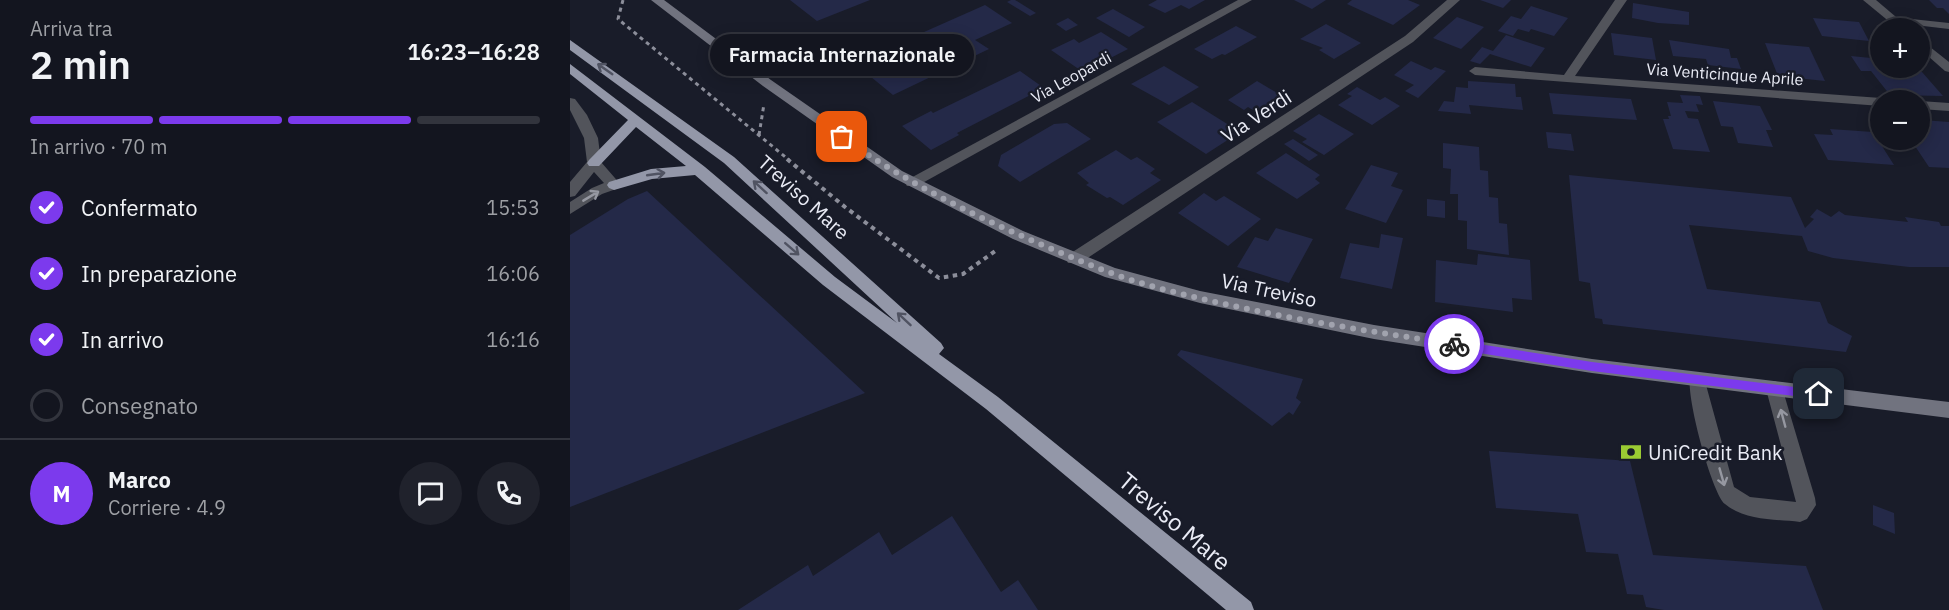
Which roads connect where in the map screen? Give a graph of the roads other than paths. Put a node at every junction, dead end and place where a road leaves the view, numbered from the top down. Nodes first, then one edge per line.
1 (657, 0) edge
2 (1246, 0) edge
3 (1454, 0) edge
4 (1621, 0) edge
5 (1869, 0) edge
6 (1891, 18) edge
7 (1930, 24) edge
8 (1949, 26) edge
9 (570, 44) edge
10 (1930, 52) edge
11 (570, 68) edge
12 (1949, 68) edge
13 (1475, 71) dead end
14 (1567, 79) junction
15 (1870, 101) edge
16 (570, 102) edge
17 (1930, 106) edge
18 (1949, 107) edge
19 (636, 119) junction
20 (594, 163) junction
21 (700, 170) junction
22 (912, 183) junction
23 (614, 185) junction
24 (570, 192) edge
25 (570, 209) edge
26 (1074, 259) junction
27 (1697, 380) junction
28 (1775, 389) junction
29 (992, 402) junction
30 (1949, 410) edge
31 (1243, 610) edge

1 - 22 main road, Via Treviso
2 - 22 street, Via Leopardi
3 - 26 street, Via Verdi
4 - 14 street
5 - 6 street
7 - 8 street
29 -> 9 highway, Treviso Mare
10 - 12 street
11 - 19 highway, Treviso Mare
13 - 14 street, Via Venticinque Aprile
14 - 15 street, Via Venticinque Aprile
16 - 20 street
17 - 18 street
19 - 20 highway
19 - 21 highway, Treviso Mare
20 - 23 street
20 - 24 street
23 -> 21 highway
21 -> 29 highway, Treviso Mare
22 - 26 main road, Via Treviso
25 -> 23 street
26 - 27 main road, Via Treviso
27 - 28 main road, Via Treviso
27 -> 28 street
28 - 30 main road, Via Treviso
29 - 31 highway, Treviso Mare

